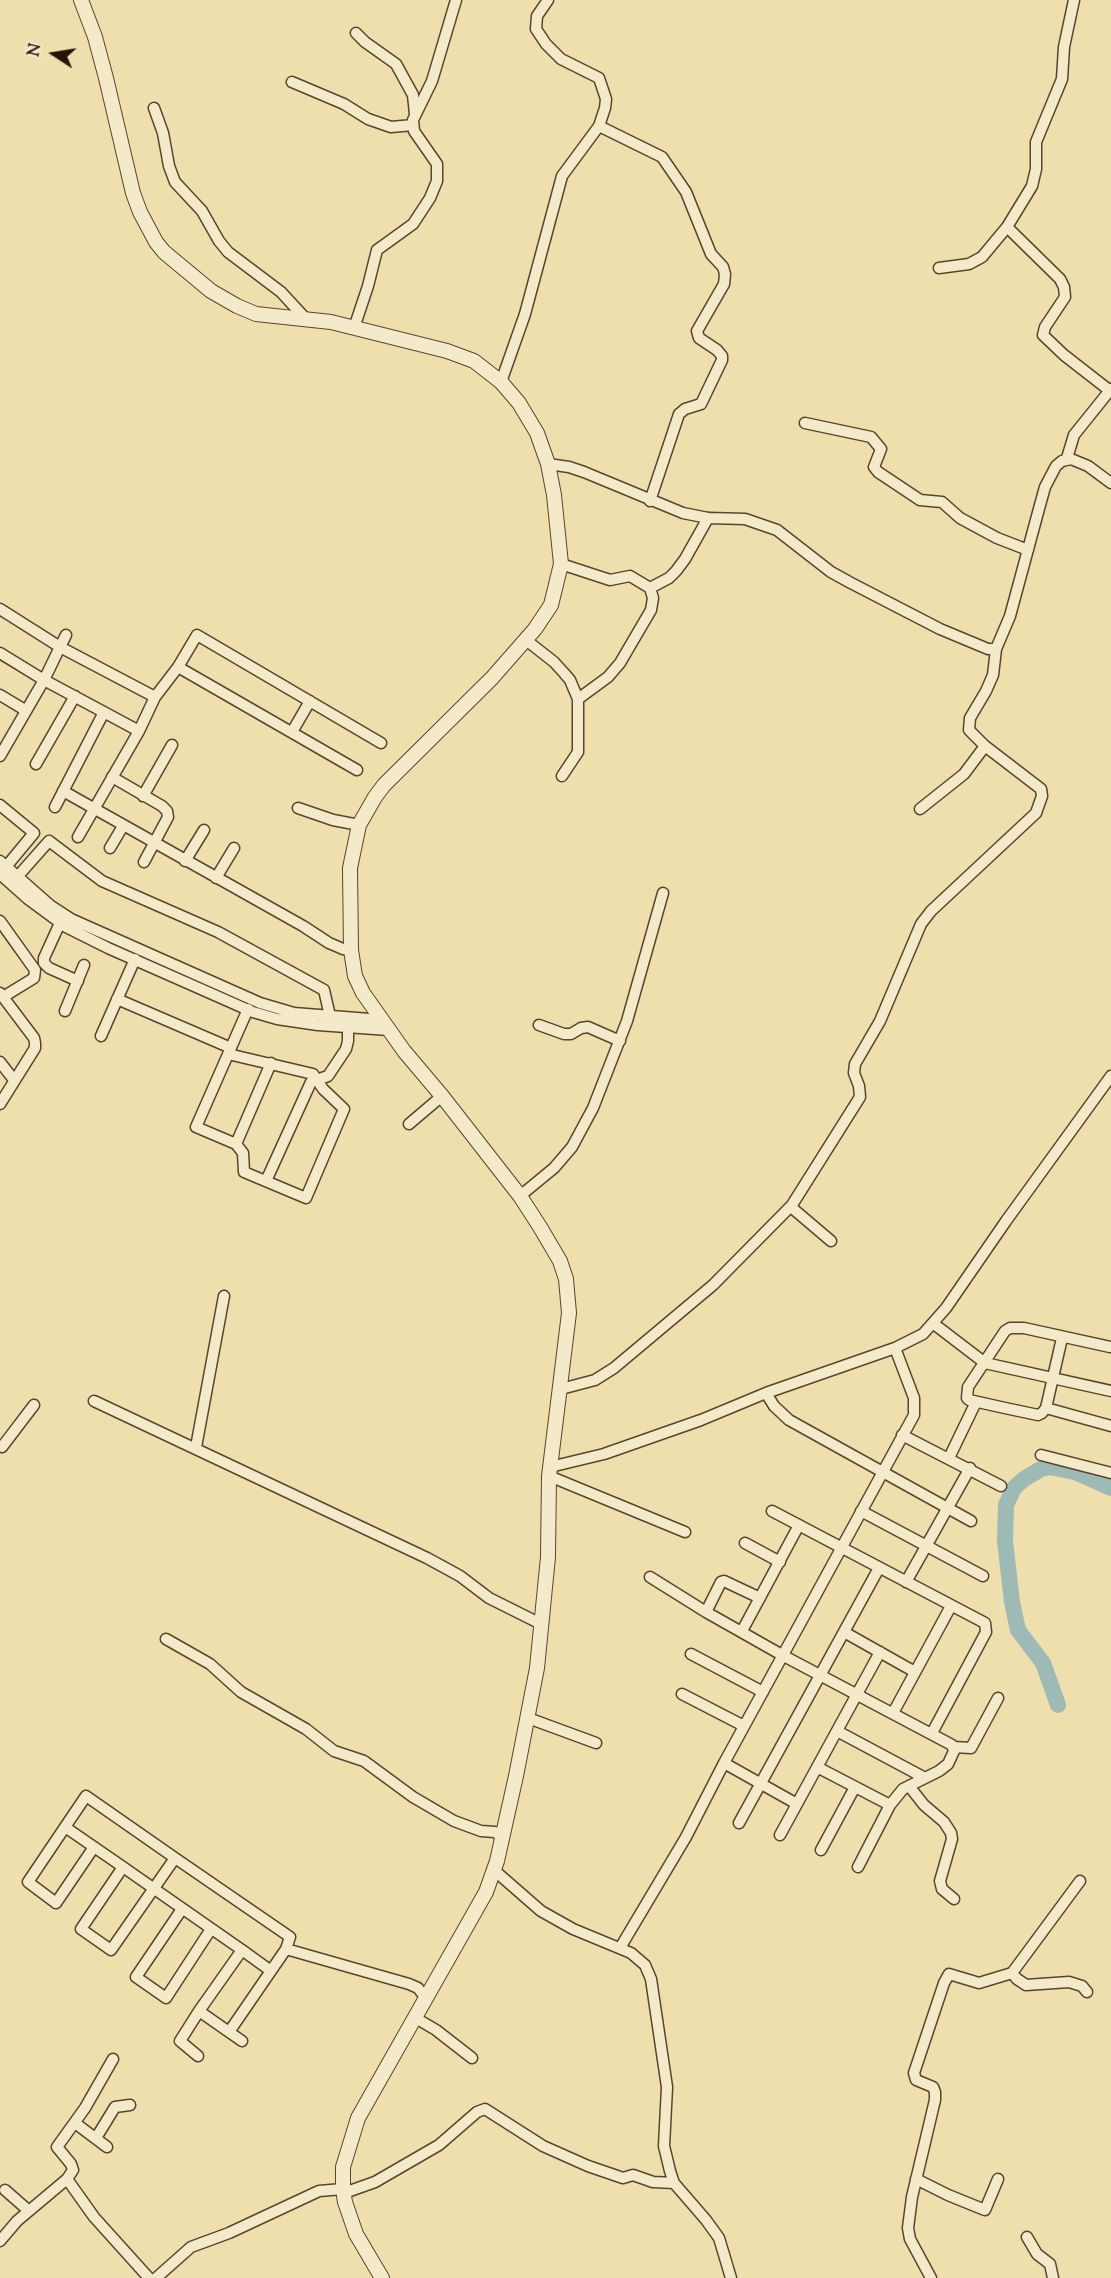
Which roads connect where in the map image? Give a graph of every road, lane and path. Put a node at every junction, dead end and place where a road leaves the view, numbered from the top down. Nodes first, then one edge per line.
1 (81, 0) edge
2 (456, 0) edge
3 (548, 0) edge
4 (1074, 0) edge
5 (356, 33) dead end
6 (292, 82) dead end
7 (154, 108) dead end
8 (414, 119) junction
9 (599, 126) junction
10 (1007, 227) junction
11 (939, 268) dead end
12 (300, 318) junction
13 (354, 328) junction
14 (501, 382) junction
15 (1110, 390) edge
16 (805, 423) dead end
17 (1067, 458) junction
18 (548, 464) junction
19 (1111, 483) edge
20 (650, 501) junction
21 (708, 518) junction
22 (1028, 550) junction
23 (561, 564) junction
24 (650, 588) junction
25 (0, 609) edge
26 (66, 635) dead end
27 (526, 640) junction
28 (60, 647) junction
29 (996, 649) junction
30 (0, 653) edge
31 (178, 667) junction
32 (44, 680) junction
33 (0, 695) edge
34 (75, 696) junction
35 (155, 698) junction
36 (578, 699) junction
37 (310, 701) junction
38 (25, 710) junction
39 (104, 712) junction
40 (139, 731) junction
41 (292, 732) junction
42 (381, 743) dead end
43 (172, 745) dead end
44 (985, 746) junction
45 (0, 756) edge
46 (36, 764) dead end
47 (357, 770) dead end
48 (562, 776) dead end
49 (112, 777) junction
50 (63, 791) junction
51 (143, 796) junction
52 (0, 805) edge
53 (55, 807) dead end
54 (298, 808) dead end
55 (93, 809) junction
56 (920, 809) dead end
57 (353, 824) junction
58 (123, 826) junction
59 (204, 830) dead end
60 (78, 837) dead end
61 (154, 844) junction
62 (110, 848) dead end
63 (234, 848) dead end
64 (185, 861) junction
65 (144, 862) dead end
66 (2, 867) edge
67 (18, 876) junction
68 (216, 878) junction
69 (663, 893) dead end
70 (0, 921) edge
71 (60, 923) junction
72 (347, 950) junction
73 (135, 959) junction
74 (84, 965) dead end
75 (78, 981) junction
76 (2, 995) edge
77 (117, 999) junction
78 (248, 1009) junction
79 (65, 1011) dead end
80 (330, 1016) junction
81 (348, 1023) junction
82 (385, 1025) junction
83 (539, 1025) dead end
84 (101, 1036) dead end
85 (620, 1041) junction
86 (229, 1051) junction
87 (0, 1062) edge
88 (271, 1063) junction
89 (1111, 1076) edge
90 (318, 1079) junction
91 (14, 1080) junction
92 (440, 1098) junction
93 (0, 1104) edge
94 (409, 1124) dead end
95 (236, 1144) junction
96 (267, 1181) junction
97 (520, 1196) junction
98 (791, 1207) junction
99 (831, 1241) dead end
100 (224, 1296) dead end
101 (934, 1324) junction
102 (1062, 1338) junction
103 (1110, 1347) edge
104 (895, 1348) junction
105 (985, 1363) junction
106 (1053, 1379) junction
107 (561, 1389) junction
108 (1111, 1390) edge
109 (766, 1393) junction
110 (94, 1401) dead end
111 (976, 1401) junction
112 (34, 1406) dead end
113 (1046, 1408) junction
114 (1111, 1426) edge
115 (902, 1435) junction
116 (1, 1447) edge
117 (196, 1447) junction
118 (1041, 1455) dead end
119 (949, 1458) junction
120 (970, 1468) junction
121 (883, 1471) junction
122 (550, 1472) junction
123 (1111, 1473) edge
124 (1001, 1485) dead end
125 (948, 1508) junction
126 (772, 1511) dead end
127 (861, 1511) junction
128 (971, 1521) dead end
129 (799, 1525) junction
130 (685, 1532) dead end
131 (745, 1543) dead end
132 (926, 1546) junction
133 (841, 1547) junction
134 (780, 1562) junction
135 (879, 1568) junction
136 (983, 1576) dead end
137 (651, 1577) dead end
138 (906, 1582) junction
139 (760, 1598) junction
140 (951, 1606) junction
141 (706, 1612) junction
142 (536, 1622) junction
143 (742, 1631) junction
144 (844, 1632) junction
145 (166, 1639) dead end
146 (880, 1652) junction
147 (691, 1654) dead end
148 (782, 1655) junction
149 (915, 1672) junction
150 (821, 1675) junction
151 (764, 1692) junction
152 (857, 1693) junction
153 (682, 1694) dead end
154 (998, 1698) dead end
155 (893, 1713) junction
156 (528, 1718) junction
157 (744, 1726) junction
158 (837, 1731) junction
159 (932, 1733) junction
160 (596, 1743) dead end
161 (954, 1747) junction
162 (724, 1763) junction
163 (817, 1767) junction
164 (925, 1778) junction
165 (760, 1784) junction
166 (909, 1786) junction
167 (855, 1787) junction
168 (797, 1804) junction
169 (890, 1805) junction
170 (739, 1823) dead end
171 (65, 1827) junction
172 (499, 1835) junction
173 (780, 1835) dead end
174 (94, 1847) junction
175 (821, 1850) dead end
176 (175, 1858) junction
177 (123, 1867) junction
178 (858, 1867) dead end
179 (494, 1870) junction
180 (1080, 1881) dead end
181 (153, 1888) junction
182 (954, 1899) dead end
183 (182, 1909) junction
184 (212, 1929) junction
185 (620, 1948) junction
186 (285, 1949) junction
187 (242, 1950) junction
188 (271, 1971) junction
189 (1012, 1973) junction
190 (1087, 1992) dead end
191 (422, 1993) junction
192 (199, 2011) junction
193 (414, 2017) junction
194 (229, 2032) junction
195 (242, 2041) dead end
196 (198, 2056) dead end
197 (472, 2058) dead end
198 (113, 2059) dead end
199 (130, 2104) dead end
200 (75, 2123) junction
201 (96, 2138) junction
202 (107, 2147) dead end
203 (67, 2179) junction
204 (998, 2179) dead end
205 (916, 2180) junction
206 (674, 2183) junction
207 (5, 2190) dead end
208 (340, 2190) junction
209 (28, 2211) junction
210 (1027, 2238) dead end
211 (0, 2241) edge
212 (149, 2278) edge
213 (156, 2278) edge
214 (382, 2278) edge
215 (731, 2278) edge
216 (931, 2278) edge
217 (1053, 2278) edge

1 - 12 street
2 - 8 street
3 - 9 street
4 - 10 street
5 - 8 street
6 - 8 street
7 - 12 street
8 - 13 street
9 - 14 street
9 - 20 street
10 - 11 street
10 - 15 street
12 - 13 street
13 - 14 street
14 - 18 street
15 - 17 street
16 - 22 street
17 - 19 street
17 - 22 street
18 - 20 street
18 - 23 street
20 - 21 street
21 - 24 street
21 - 29 street
22 - 29 street
23 - 24 street
23 - 27 street
24 - 36 street
25 - 28 street
26 - 28 street
27 - 36 street
27 - 57 street
28 - 32 street
28 - 35 street
29 - 44 street
30 - 32 street
31 - 35 street
31 - 37 street
31 - 41 street
32 - 34 street
32 - 38 street
33 - 38 street
34 - 39 street
34 - 46 street
35 - 40 street
36 - 48 street
37 - 41 street
37 - 42 street
38 - 45 street
39 - 40 street
39 - 50 street
40 - 49 street
41 - 47 street
43 - 51 street
44 - 56 street
44 - 98 street
49 - 51 street
49 - 55 street
50 - 53 street
50 - 55 street
51 - 61 street
52 - 66 street
54 - 57 street
55 - 58 street
55 - 60 street
57 - 72 street
58 - 61 street
58 - 62 street
59 - 64 street
61 - 64 street
61 - 65 street
63 - 68 street
64 - 68 street
66 - 67 street
66 - 71 street
67 - 80 street
67 - 80 street
68 - 72 street
69 - 85 street
70 - 76 street
71 - 73 street
71 - 75 street
72 - 82 street
73 - 77 street
73 - 78 street
74 - 75 street
75 - 79 street
76 - 91 street
77 - 84 street
77 - 86 street
78 - 81 street
78 - 86 street
80 - 81 street
81 - 82 street
81 - 90 street
82 - 92 street
83 - 85 street
85 - 97 street
86 - 88 street
86 - 95 street
87 - 91 street
88 - 90 street
88 - 95 street
89 - 101 street
90 - 96 street
90 - 96 street
91 - 93 street
92 - 94 street
92 - 97 street
95 - 96 street
97 - 107 street
98 - 99 street
98 - 107 street
100 - 117 street
101 - 104 street
101 - 105 street
102 - 103 street
102 - 105 street
102 - 106 street
104 - 109 street
104 - 115 street
105 - 106 street
105 - 111 street
106 - 108 street
106 - 113 street
107 - 122 street
109 - 121 street
109 - 122 street
110 - 117 street
111 - 113 street
111 - 119 street
112 - 116 street
113 - 114 street
115 - 119 street
115 - 121 street
117 - 142 street
118 - 123 street
119 - 120 street
120 - 124 street
120 - 125 street
121 - 125 street
121 - 127 street
122 - 130 street
122 - 142 street
125 - 128 street
125 - 132 street
126 - 129 street
127 - 132 street
127 - 133 street
129 - 133 street
129 - 134 street
131 - 134 street
132 - 136 street
132 - 138 street
133 - 135 street
133 - 148 street
134 - 139 street
135 - 138 street
135 - 144 street
137 - 141 street
138 - 140 street
139 - 141 street
139 - 143 street
140 - 149 street
140 - 159 street
141 - 143 street
142 - 156 street
143 - 148 street
144 - 146 street
144 - 150 street
145 - 172 street
146 - 149 street
146 - 152 street
147 - 151 street
148 - 150 street
148 - 151 street
149 - 155 street
150 - 152 street
150 - 165 street
151 - 157 street
152 - 155 street
152 - 158 street
153 - 157 street
154 - 161 street
155 - 159 street
156 - 160 street
156 - 172 street
157 - 162 street
158 - 163 street
158 - 164 street
159 - 161 street
161 - 164 street
162 - 165 street
162 - 185 street
163 - 167 street
163 - 168 street
164 - 166 street
165 - 168 street
165 - 170 street
166 - 169 street
166 - 182 street
167 - 169 street
167 - 175 street
168 - 173 street
169 - 178 street
171 - 174 street
171 - 174 street
171 - 176 street
172 - 179 street
174 - 177 street
176 - 181 street
176 - 186 street
177 - 181 street
177 - 181 street
179 - 185 street
179 - 191 street
180 - 189 street
181 - 183 street
183 - 184 street
183 - 184 street
184 - 187 street
185 - 206 street
186 - 188 street
186 - 191 street
187 - 188 street
187 - 192 street
188 - 194 street
189 - 190 street
189 - 205 street
191 - 193 street
192 - 194 street
192 - 196 street
193 - 197 street
193 - 208 street
194 - 195 street
198 - 200 street
199 - 201 street
200 - 201 street
200 - 203 street
201 - 202 street
203 - 209 street
203 - 212 street
204 - 205 street
205 - 216 street
206 - 208 street
206 - 215 street
207 - 209 street
208 - 213 street
208 - 214 street
209 - 211 street
210 - 217 street

